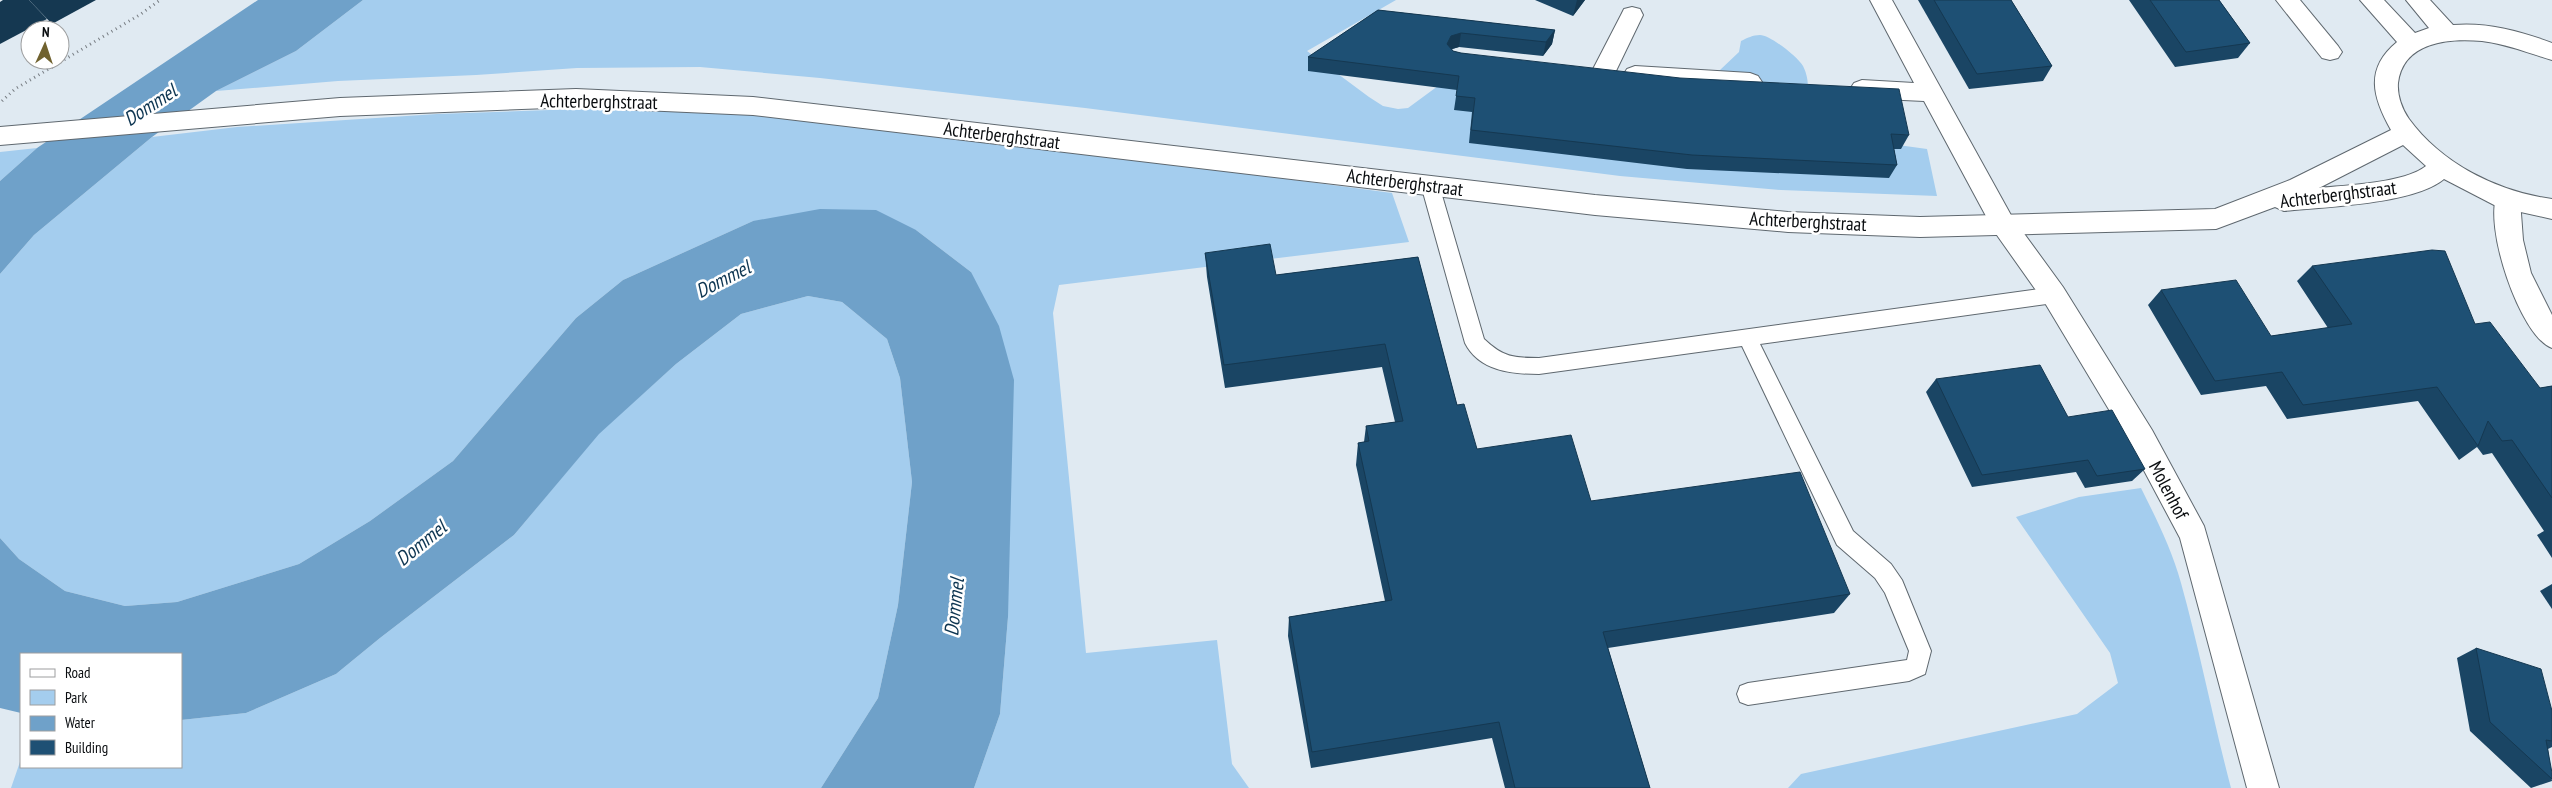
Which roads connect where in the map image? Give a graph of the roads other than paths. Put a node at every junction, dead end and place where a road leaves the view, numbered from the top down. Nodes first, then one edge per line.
1 (1881, 0) edge
2 (2287, 0) edge
3 (2371, 0) edge
4 (2417, 0) edge
5 (1632, 15) dead end
6 (2446, 32) junction
7 (2411, 43) junction
8 (2330, 52) dead end
9 (2552, 52) edge
10 (1768, 83) edge
11 (1836, 87) edge
12 (1933, 93) junction
13 (2408, 134) junction
14 (0, 136) edge
15 (2442, 166) junction
16 (1430, 185) junction
17 (2507, 200) junction
18 (2258, 203) junction
19 (2552, 209) edge
20 (2003, 224) junction
21 (2054, 295) junction
22 (1748, 337) junction
23 (2552, 337) edge
24 (1748, 694) dead end
25 (2264, 788) edge

1 - 12 street
2 - 8 street
3 - 7 street
4 - 6 street
5 - 10 street
6 - 7 street
6 - 9 street
7 - 13 street
11 - 12 street
12 - 20 street
13 - 15 street
13 - 18 street, Achterberghstraat
14 - 16 street, Achterberghstraat
15 - 17 street
15 - 18 street, Achterberghstraat
16 - 20 street, Achterberghstraat
16 - 22 lane
17 - 19 street
17 - 23 street
18 - 20 street, Achterberghstraat
20 - 21 street, Molenhof
21 - 22 lane
21 - 25 street, Molenhof
22 - 24 lane

